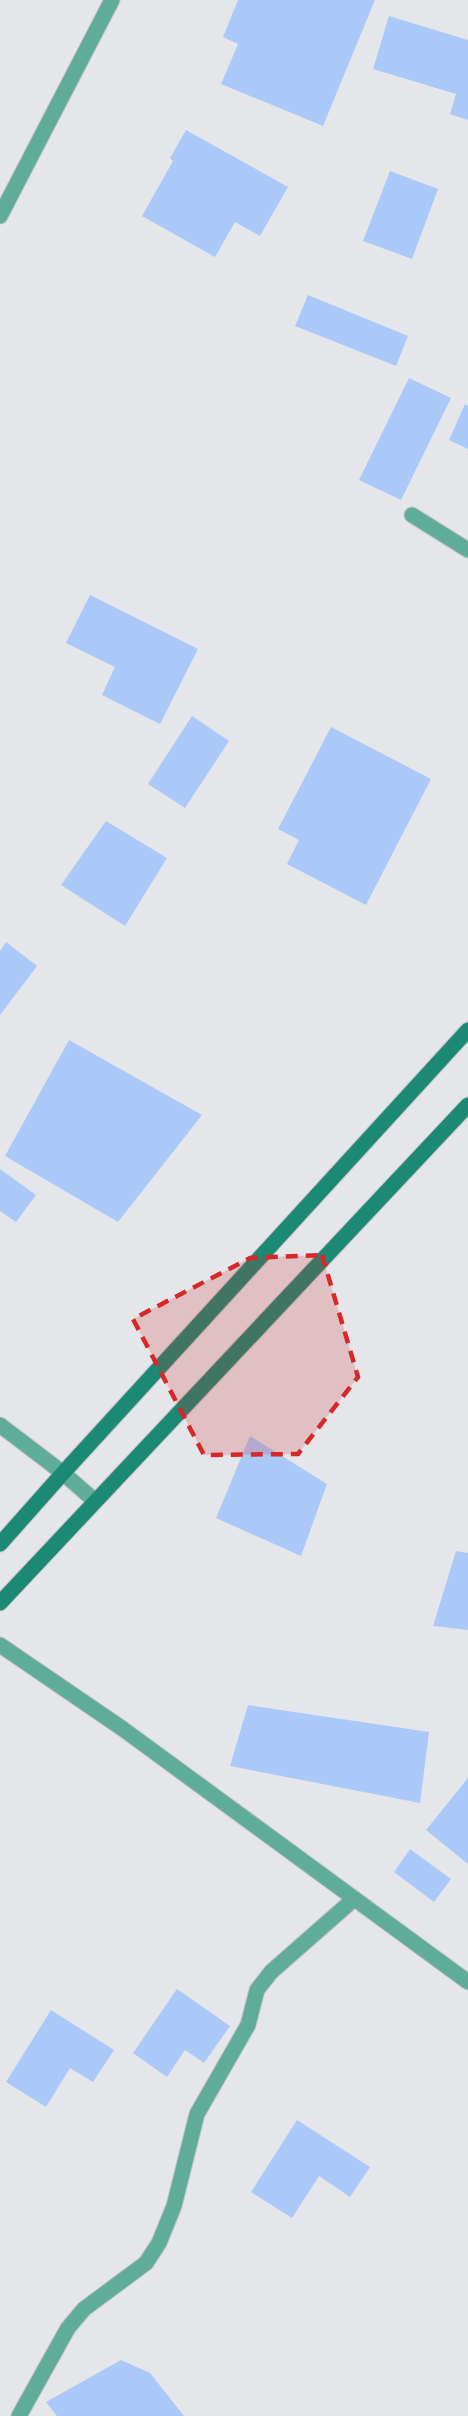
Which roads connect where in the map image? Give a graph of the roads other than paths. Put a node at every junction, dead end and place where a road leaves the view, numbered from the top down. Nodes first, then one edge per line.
1 (112, 0) edge
2 (0, 216) edge
3 (411, 514) dead end
4 (468, 550) edge
5 (468, 1030) edge
6 (468, 1105) edge
7 (0, 1425) edge
8 (63, 1473) junction
9 (95, 1501) junction
10 (0, 1545) edge
11 (0, 1603) edge
12 (0, 1645) edge
13 (354, 1899) junction
14 (468, 1982) edge
15 (19, 2416) edge

1 - 2 street
3 - 4 street
5 - 8 street
6 - 9 street
7 - 8 street
8 - 9 street
8 - 10 street
9 - 11 street
12 - 13 street
13 - 14 street
13 - 15 street

